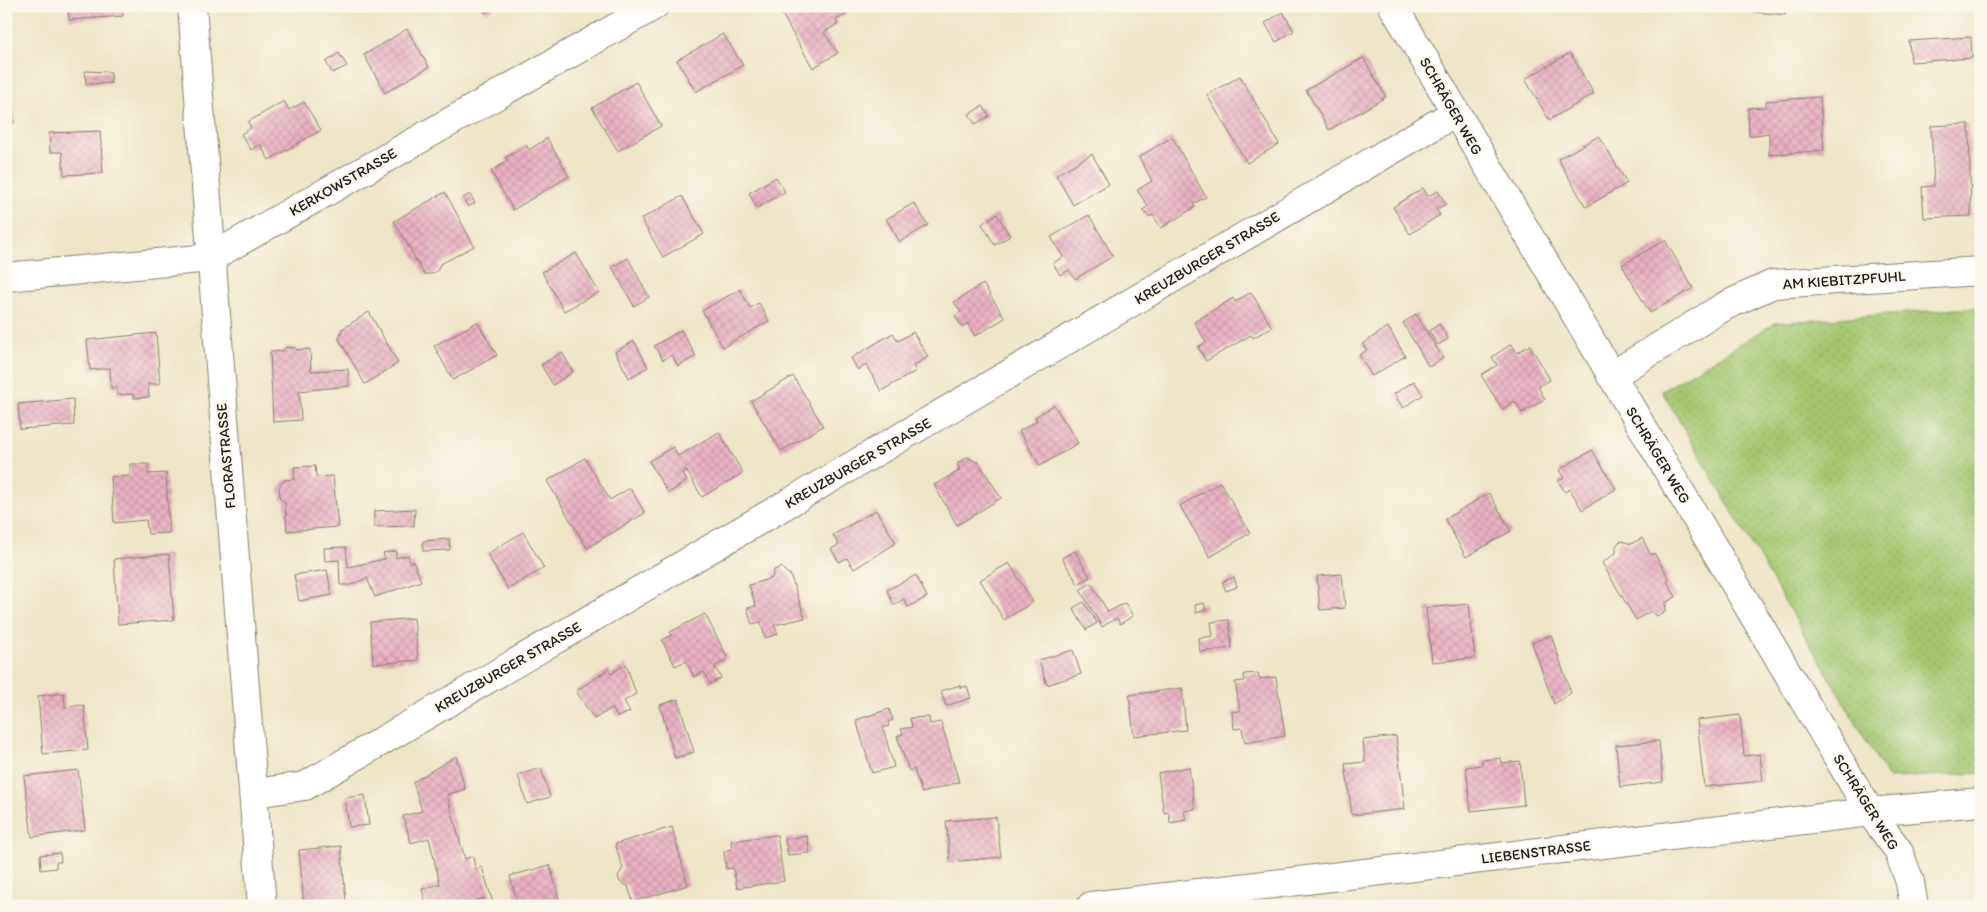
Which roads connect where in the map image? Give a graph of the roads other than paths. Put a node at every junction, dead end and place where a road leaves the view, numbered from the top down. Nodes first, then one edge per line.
1 (192, 6) edge
2 (654, 6) edge
3 (1394, 6) edge
4 (1455, 113) junction
5 (210, 258) junction
6 (1981, 271) edge
7 (6, 276) edge
8 (1611, 376) junction
9 (254, 793) junction
10 (1981, 802) edge
11 (1870, 812) junction
12 (262, 906) edge
13 (1091, 906) edge
14 (1914, 906) edge

1 - 5 street, FLORASTRASSE
2 - 5 street, KERKOWSTRASSE
3 - 4 street, SCHRÄGER WEG
4 - 8 street, SCHRÄGER WEG
4 - 9 street, KREUZBURGER STRASSE
5 - 7 street, KERKOWSTRASSE
5 - 9 street, FLORASTRASSE
6 - 8 street, AM KIEBITZPFUHL
8 - 11 street, SCHRÄGER WEG
9 - 12 street, FLORASTRASSE
10 - 11 street, LIEBENSTRASSE
11 - 13 street, LIEBENSTRASSE
11 - 14 street, SCHRÄGER WEG

